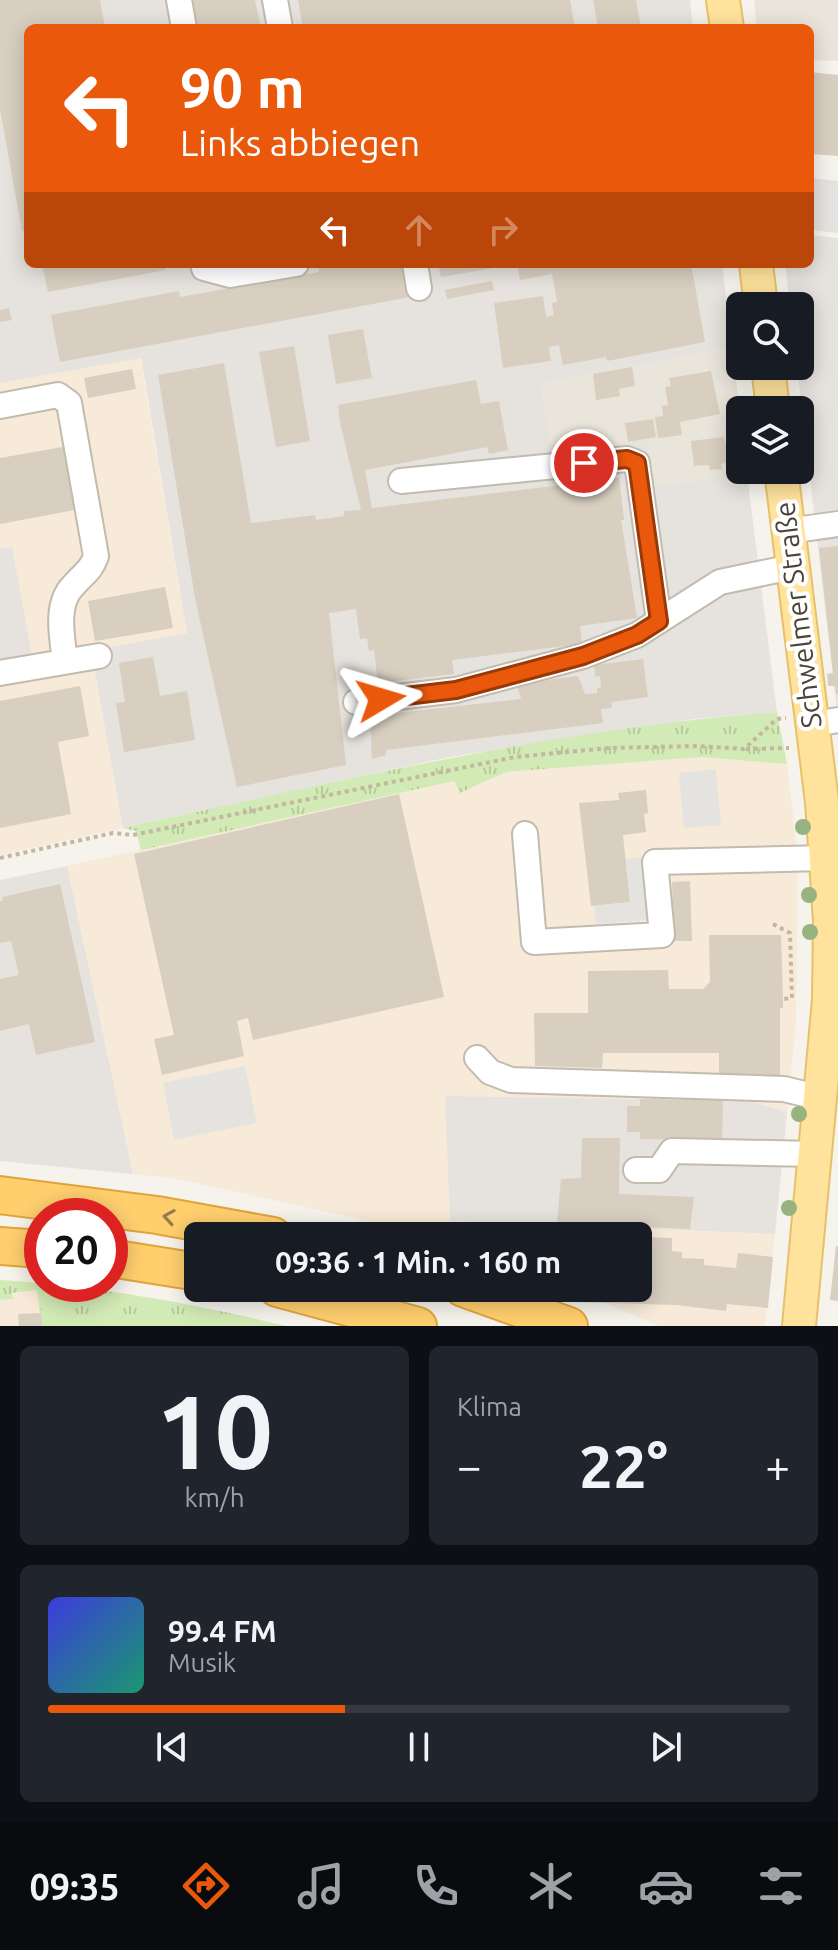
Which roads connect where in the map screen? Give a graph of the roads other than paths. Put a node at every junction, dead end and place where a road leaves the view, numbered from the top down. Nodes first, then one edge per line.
1 (179, 0) edge
2 (275, 0) edge
3 (723, 0) edge
4 (183, 24) edge
5 (279, 24) edge
6 (726, 24) edge
7 (204, 268) edge
8 (272, 268) edge
9 (756, 268) edge
10 (759, 292) edge
11 (0, 406) edge
12 (401, 481) dead end
13 (783, 484) edge
14 (838, 524) edge
15 (788, 531) junction
16 (792, 567) junction
17 (659, 621) junction
18 (99, 656) dead end
19 (65, 661) junction
20 (0, 673) edge
21 (356, 702) dead end
22 (821, 730) edge
23 (525, 834) dead end
24 (831, 864) edge
25 (834, 1000) edge
26 (477, 1058) dead end
27 (821, 1098) junction
28 (816, 1154) junction
29 (636, 1170) dead end
30 (0, 1195) edge
31 (196, 1222) edge
32 (0, 1246) edge
33 (24, 1248) edge
34 (128, 1261) edge
35 (184, 1270) edge
36 (329, 1302) edge
37 (502, 1302) edge
38 (418, 1326) edge
39 (569, 1326) edge
40 (799, 1326) edge

1 - 4 lane
2 - 5 lane
3 - 6 main road
7 - 8 lane
9 - 10 main road
11 - 19 lane
12 - 17 lane
13 - 15 main road, Schwelmer Straße
14 - 15 lane
15 - 16 main road, Schwelmer Straße
16 - 17 lane
16 - 22 main road, Schwelmer Straße
17 - 21 lane
18 - 19 lane
19 - 20 lane
22 - 24 main road, Schwelmer Straße
23 - 24 lane
24 - 25 main road, Schwelmer Straße
25 - 27 main road, Schwelmer Straße
26 - 27 lane
27 - 28 main road, Schwelmer Straße
28 - 29 lane
28 - 40 main road, Schwelmer Straße
31 -> 30 highway
32 - 33 highway
34 - 35 highway
36 - 38 highway
37 - 39 highway

